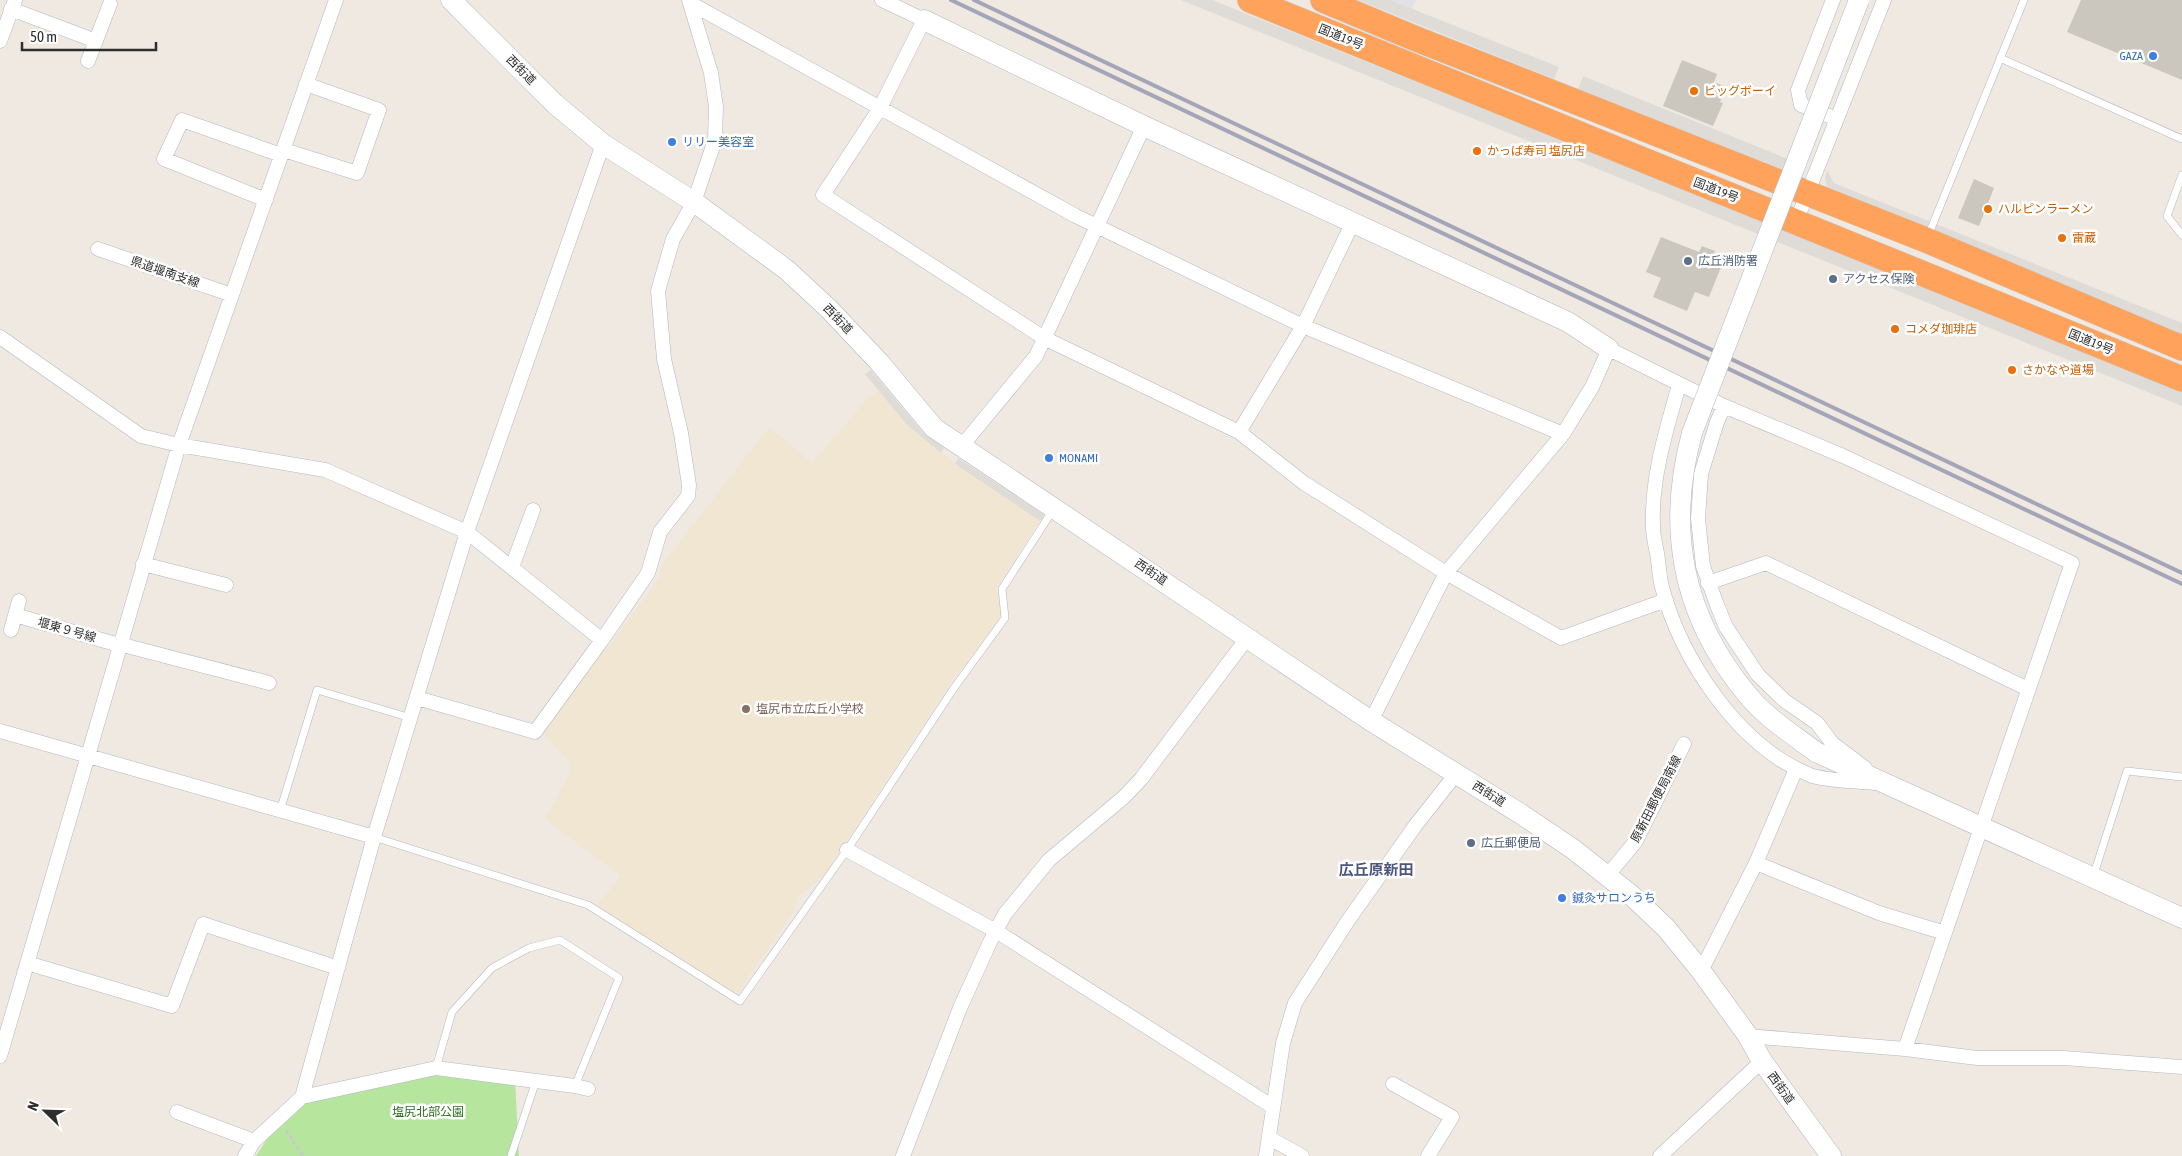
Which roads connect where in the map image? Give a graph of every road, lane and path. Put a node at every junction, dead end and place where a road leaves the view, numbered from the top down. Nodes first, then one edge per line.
1 (336, 0) edge
2 (451, 0) edge
3 (882, 0) edge
4 (1250, 0) edge
5 (1323, 0) edge
6 (1833, 0) edge
7 (1859, 0) edge
8 (1884, 0) edge
9 (2024, 0) edge
10 (689, 1) edge
11 (110, 4) dead end
12 (13, 5) edge
13 (924, 20) junction
14 (0, 41) edge
15 (96, 41) junction
16 (2000, 58) junction
17 (88, 61) dead end
18 (306, 84) junction
19 (880, 108) junction
20 (1837, 119) junction
21 (1144, 126) junction
22 (2182, 139) edge
23 (603, 144) junction
24 (282, 153) junction
25 (2182, 175) edge
26 (1807, 194) junction
27 (266, 200) junction
28 (694, 202) junction
29 (1353, 222) junction
30 (1796, 222) junction
31 (1097, 225) junction
32 (2182, 235) edge
33 (1926, 240) junction
34 (98, 249) dead end
35 (232, 295) junction
36 (1303, 326) junction
37 (0, 337) edge
38 (1044, 338) junction
39 (2182, 348) edge
40 (1609, 349) junction
41 (2182, 379) edge
42 (1680, 385) junction
43 (1724, 406) junction
44 (1239, 432) junction
45 (1563, 434) junction
46 (179, 445) junction
47 (961, 447) junction
48 (1054, 507) junction
49 (533, 510) dead end
50 (467, 532) junction
51 (143, 564) junction
52 (512, 567) junction
53 (1446, 573) junction
54 (1708, 583) junction
55 (226, 585) dead end
56 (1666, 600) junction
57 (11, 630) dead end
58 (1248, 637) junction
59 (602, 640) junction
60 (119, 644) junction
61 (269, 683) dead end
62 (2028, 689) junction
63 (417, 698) junction
64 (411, 718) junction
65 (1371, 721) junction
66 (0, 730) edge
67 (1684, 744) dead end
68 (86, 756) junction
69 (1796, 769) junction
70 (1456, 774) junction
71 (2182, 777) edge
72 (1885, 784) junction
73 (280, 811) junction
74 (1982, 826) junction
75 (374, 837) junction
76 (847, 850) junction
77 (1756, 863) junction
78 (1607, 876) junction
79 (2093, 878) junction
80 (2182, 918) edge
81 (996, 931) junction
82 (1944, 933) junction
83 (27, 963) junction
84 (338, 968) junction
85 (1701, 971) junction
86 (1748, 1036) junction
87 (1905, 1049) junction
88 (0, 1056) edge
89 (1762, 1062) junction
90 (2182, 1067) edge
91 (436, 1068) junction
92 (536, 1081) junction
93 (1393, 1084) dead end
94 (582, 1088) joint
95 (302, 1097) junction
96 (1273, 1108) junction
97 (177, 1112) dead end
98 (283, 1126) dead end
99 (1269, 1138) junction
100 (254, 1140) junction
101 (245, 1156) edge
102 (303, 1156) edge
103 (511, 1156) edge
104 (903, 1156) edge
105 (1266, 1156) edge
106 (1302, 1156) edge
107 (1428, 1156) edge
108 (1660, 1156) edge
109 (1831, 1156) edge

1 - 18 street
2 - 23 street, 西街道
3 - 13 street
4 - 30 highway, 国道19号
5 - 26 highway
6 - 20 street
7 - 72 street, bridge
8 - 20 street
9 - 16 lane
10 - 19 street
10 - 28 street
11 - 15 street
12 - 14 street
12 - 15 street
13 - 19 street
13 - 21 street
15 - 17 street
16 - 22 lane
16 - 33 lane
18 - 24 street
18 - 24 street
19 - 31 street
19 - 38 street
20 - 26 street
21 - 29 street
21 - 31 street
23 - 28 street, 西街道
23 - 50 street
24 - 27 street
24 - 27 street
25 - 32 lane
26 - 30 street
26 - 33 highway
27 - 35 street
28 - 47 street, 西街道
28 - 59 street
29 - 36 street
29 - 40 street
30 - 41 highway, 国道19号
31 - 36 street
31 - 38 street
33 - 39 highway
34 - 35 street, 県道堰南支線
35 - 46 street
36 - 44 street
36 - 45 street
37 - 46 street
38 - 44 street
38 - 47 street
40 - 42 street
40 - 45 street
42 - 43 street
42 - 56 street
43 - 54 street
43 - 62 street
44 - 53 street
45 - 53 street
46 - 50 street
46 - 51 street
47 - 48 street, 西街道
48 - 58 street, 西街道
48 - 76 lane
49 - 52 street
50 - 52 street
50 - 63 street
51 - 55 street
51 - 60 street
52 - 59 street
53 - 56 street
53 - 65 street
54 - 62 street
54 - 72 street
56 - 69 street
57 - 60 street, 堰東９号線
58 - 65 street, 西街道
58 - 81 street
59 - 63 street
60 - 61 street, 堰東９号線
60 - 68 street
62 - 74 street
63 - 64 street
64 - 73 lane
64 - 75 street
65 - 70 street, 西街道
66 - 68 street
67 - 78 street, 原新田郵便局南線
68 - 73 street
68 - 83 street
69 - 72 street
69 - 77 street
70 - 78 street, 西街道
70 - 96 street
71 - 79 lane
72 - 74 street
73 - 75 street
74 - 79 street
74 - 82 street
75 - 76 lane
75 - 84 street
76 - 81 street
77 - 82 street
77 - 85 street
78 - 85 street, 西街道
79 - 80 street
81 - 96 street
81 - 104 street
82 - 87 street
83 - 84 street
83 - 88 street
84 - 95 street
85 - 86 street, 西街道
86 - 87 street
86 - 89 street, 西街道
87 - 90 street
89 - 108 street
89 - 109 street, 西街道
91 - 92 street
91 - 94 lane
91 - 95 street
92 - 94 street
92 - 103 lane
93 - 107 street
95 - 100 street
96 - 99 street
97 - 100 street
98 - 102 path
99 - 105 street
99 - 106 street
100 - 101 street

